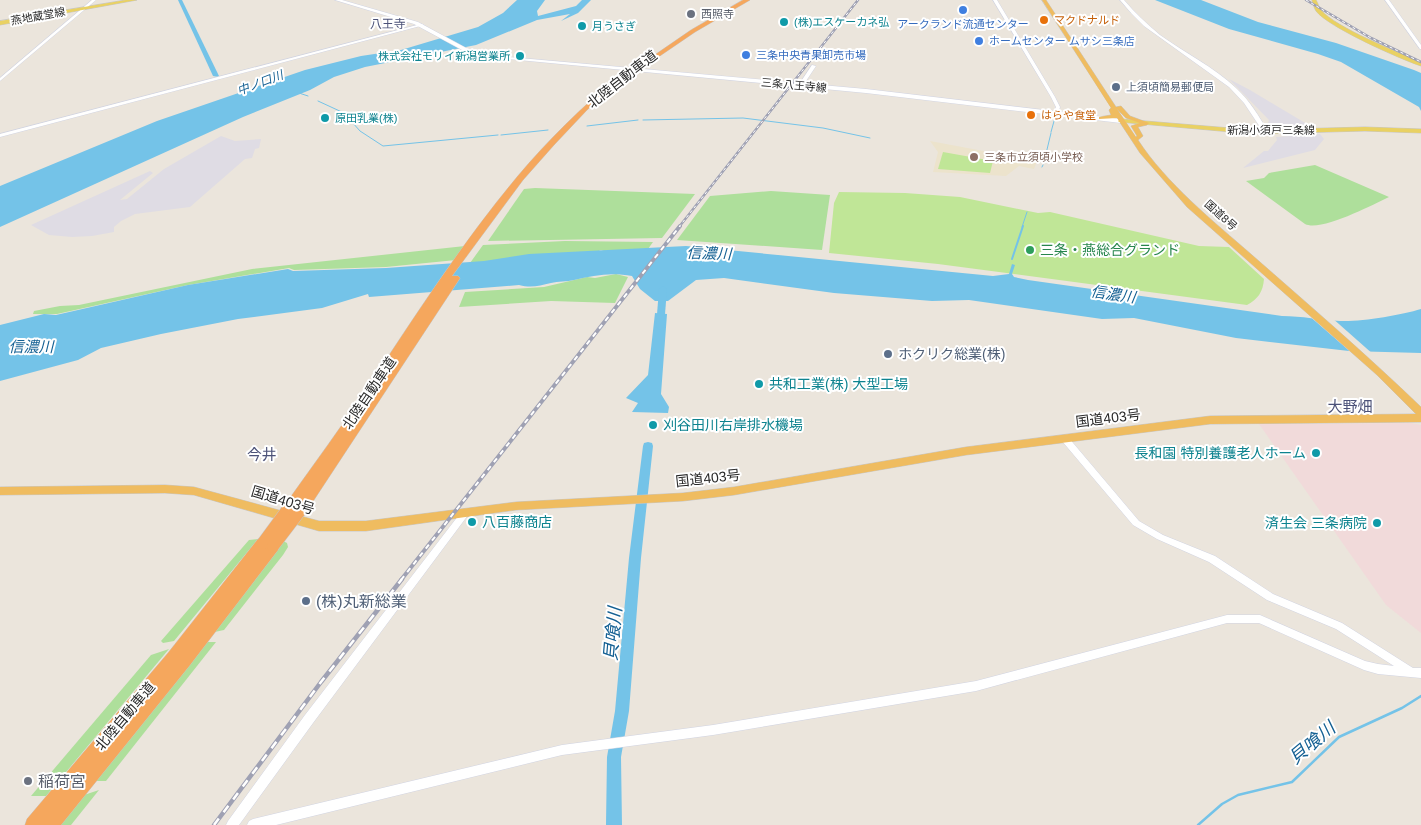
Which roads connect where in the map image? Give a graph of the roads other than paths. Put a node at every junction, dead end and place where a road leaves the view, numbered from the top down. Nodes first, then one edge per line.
1 (94, 0) edge
2 (135, 0) edge
3 (337, 0) edge
4 (741, 0) edge
5 (747, 0) edge
6 (995, 0) edge
7 (1044, 0) edge
8 (1049, 0) edge
9 (1122, 0) edge
10 (1387, 0) edge
11 (1316, 1) edge
12 (734, 5) junction
13 (84, 9) junction
14 (0, 23) edge
15 (422, 25) junction
16 (1421, 48) edge
17 (1421, 64) edge
18 (814, 66) dead end
19 (0, 80) edge
20 (800, 86) junction
21 (1111, 104) junction
22 (1119, 107) junction
23 (1056, 113) junction
24 (1101, 118) junction
25 (1110, 119) junction
26 (1124, 121) junction
27 (1146, 123) junction
28 (1421, 131) edge
29 (1266, 132) junction
30 (1130, 134) junction
31 (0, 136) edge
32 (1138, 138) junction
33 (1176, 188) junction
34 (1379, 368) junction
35 (1421, 404) edge
36 (1421, 413) edge
37 (1421, 418) edge
38 (1065, 439) junction
39 (0, 491) edge
40 (465, 513) junction
41 (268, 544) junction
42 (1415, 672) edge
43 (33, 825) edge
44 (50, 825) edge
45 (232, 825) edge
46 (253, 825) edge

1 - 13 street
2 - 13 main road, 燕地蔵堂線
3 - 15 main road
4 - 12 highway, 北陸自動車道
5 - 12 highway, 北陸自動車道
6 - 23 street
7 - 21 highway, 国道8号
8 - 22 highway, 国道8号
9 - 29 street
10 - 16 street
11 - 17 main road
12 - 41 highway, 北陸自動車道, bridge
13 - 14 main road, 燕地蔵堂線
13 - 19 street
15 - 20 main road, 三条八王寺線
15 - 31 street
18 - 20 street
20 - 23 main road, 三条八王寺線
21 - 24 highway
21 - 26 highway, 国道8号
22 - 26 highway, 国道8号
22 - 27 highway
23 - 24 main road, 三条八王寺線
24 - 25 main road, 三条八王寺線
25 - 26 main road, 三条八王寺線
25 - 30 highway
26 - 27 main road, 新潟小須戸三条線
26 - 30 highway, 国道8号
26 - 32 highway, 国道8号
27 - 29 main road, 新潟小須戸三条線
27 - 32 highway
28 - 29 main road, 新潟小須戸三条線
30 - 33 highway, 国道8号
32 - 33 highway, 国道8号
33 - 34 highway, 国道8号
34 - 35 highway, 国道8号
34 - 36 highway, 国道8号
37 - 38 highway, 国道403号
38 - 40 highway, 国道403号
38 - 42 street
39 - 40 highway, 国道403号
40 - 45 street
41 - 43 highway, 北陸自動車道
41 - 44 highway, 北陸自動車道
42 - 46 street

